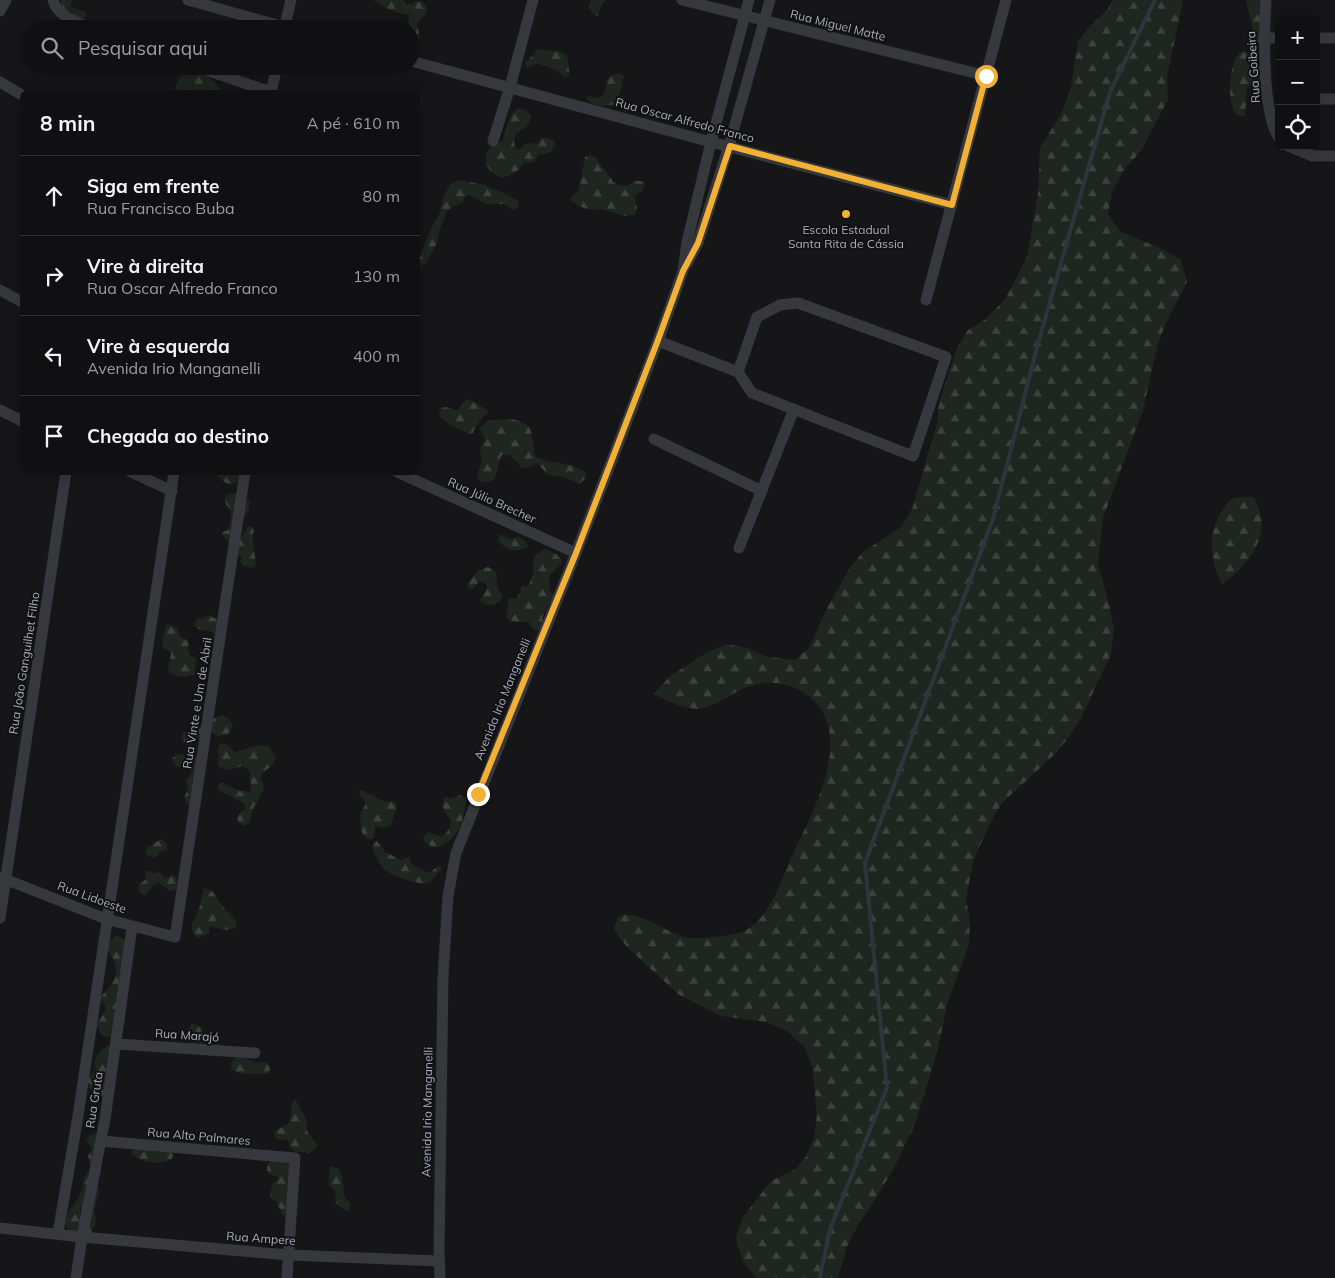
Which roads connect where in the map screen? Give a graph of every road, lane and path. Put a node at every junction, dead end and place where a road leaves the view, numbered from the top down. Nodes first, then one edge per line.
1 (6, 0) edge
2 (188, 0) edge
3 (291, 0) edge
4 (533, 0) edge
5 (682, 0) edge
6 (749, 0) edge
7 (770, 0) edge
8 (1006, 0) edge
9 (1266, 0) edge
10 (53, 1) edge
11 (0, 11) edge
12 (745, 17) junction
13 (72, 20) edge
14 (259, 20) edge
15 (288, 20) edge
16 (765, 22) junction
17 (1264, 38) junction
18 (1275, 38) edge
19 (1320, 38) edge
20 (1335, 38) edge
21 (420, 63) edge
22 (221, 75) edge
23 (275, 75) edge
24 (986, 76) junction
25 (0, 82) edge
26 (510, 87) junction
27 (265, 90) edge
28 (271, 90) edge
29 (20, 94) edge
30 (1273, 98) edge
31 (1320, 99) edge
32 (1335, 99) edge
33 (1275, 123) edge
34 (493, 141) dead end
35 (711, 142) junction
36 (730, 146) junction
37 (1298, 150) edge
38 (1335, 156) edge
39 (952, 205) junction
40 (683, 271) junction
41 (0, 290) edge
42 (926, 300) dead end
43 (20, 301) edge
44 (658, 340) junction
45 (738, 372) junction
46 (794, 409) junction
47 (0, 410) edge
48 (20, 420) edge
49 (654, 439) dead end
50 (66, 475) edge
51 (137, 475) edge
52 (174, 475) edge
53 (245, 475) edge
54 (404, 475) edge
55 (762, 490) junction
56 (172, 491) junction
57 (739, 548) dead end
58 (576, 553) junction
59 (2, 878) edge
60 (0, 918) edge
61 (106, 919) junction
62 (132, 926) junction
63 (175, 937) joint
64 (117, 1044) junction
65 (255, 1053) dead end
66 (101, 1141) junction
67 (0, 1228) edge
68 (58, 1234) junction
69 (82, 1237) junction
70 (289, 1254) junction
71 (439, 1261) junction
72 (76, 1278) edge
73 (287, 1278) edge
74 (440, 1278) edge

1 - 11 street
2 - 14 street
3 - 15 street
4 - 26 street
5 - 12 street, Rua Miguel Matte
6 - 12 street, Avenida Irio Manganelli
7 - 16 street, Avenida Irio Manganelli
8 - 24 street
9 - 17 street, Rua Goibeira
10 - 13 street
12 - 16 street, Rua Miguel Matte
12 - 35 street, Avenida Irio Manganelli
16 - 24 street, Rua Miguel Matte
16 - 36 street, Avenida Irio Manganelli
17 - 18 street
17 - 30 street, Rua Goibeira
19 - 20 street
21 - 26 street, Rua Oscar Alfredo Franco
22 - 27 street
23 - 28 street
24 - 39 street
25 - 29 street
26 - 34 street
26 - 35 street, Rua Oscar Alfredo Franco
30 - 33 street, Rua Goibeira
31 - 32 street
35 - 36 street, Rua Oscar Alfredo Franco
35 - 40 street, Avenida Irio Manganelli
36 - 39 street, Rua Oscar Alfredo Franco
36 - 40 street, Avenida Irio Manganelli
37 - 38 street
39 - 42 street
40 - 44 street, Avenida Irio Manganelli
41 - 43 street
44 - 45 street
44 - 58 street, Avenida Irio Manganelli
45 - 46 street
45 - 46 street
46 - 55 street
47 - 48 street
49 - 55 street
50 - 59 street, Rua João Ganguilhet Filho
51 - 56 street
52 - 56 street, Rua Gruta
53 - 63 street, Rua Vinte e Um de Abril
54 - 58 street, Rua Júlio Brecher
55 - 57 street
56 - 61 street, Rua Gruta
58 - 71 street, Avenida Irio Manganelli
59 - 60 street, Rua João Ganguilhet Filho
59 - 61 street, Rua Lidoeste
61 - 62 street, Rua Lidoeste
61 - 68 street, Rua Gruta
62 - 63 street, Rua Lidoeste
62 - 64 street, Rua Gruta
64 - 65 street, Rua Marajó
64 - 66 street, Rua Gruta
66 - 69 street, Rua Gruta
66 - 70 street, Rua Alto Palmares
67 - 68 street, Rua Ampere
68 - 69 street, Rua Ampere
69 - 70 street, Rua Ampere
69 - 72 street, Rua Gruta
70 - 71 street, Rua Ampere
70 - 73 street
71 - 74 street, Avenida Irio Manganelli

